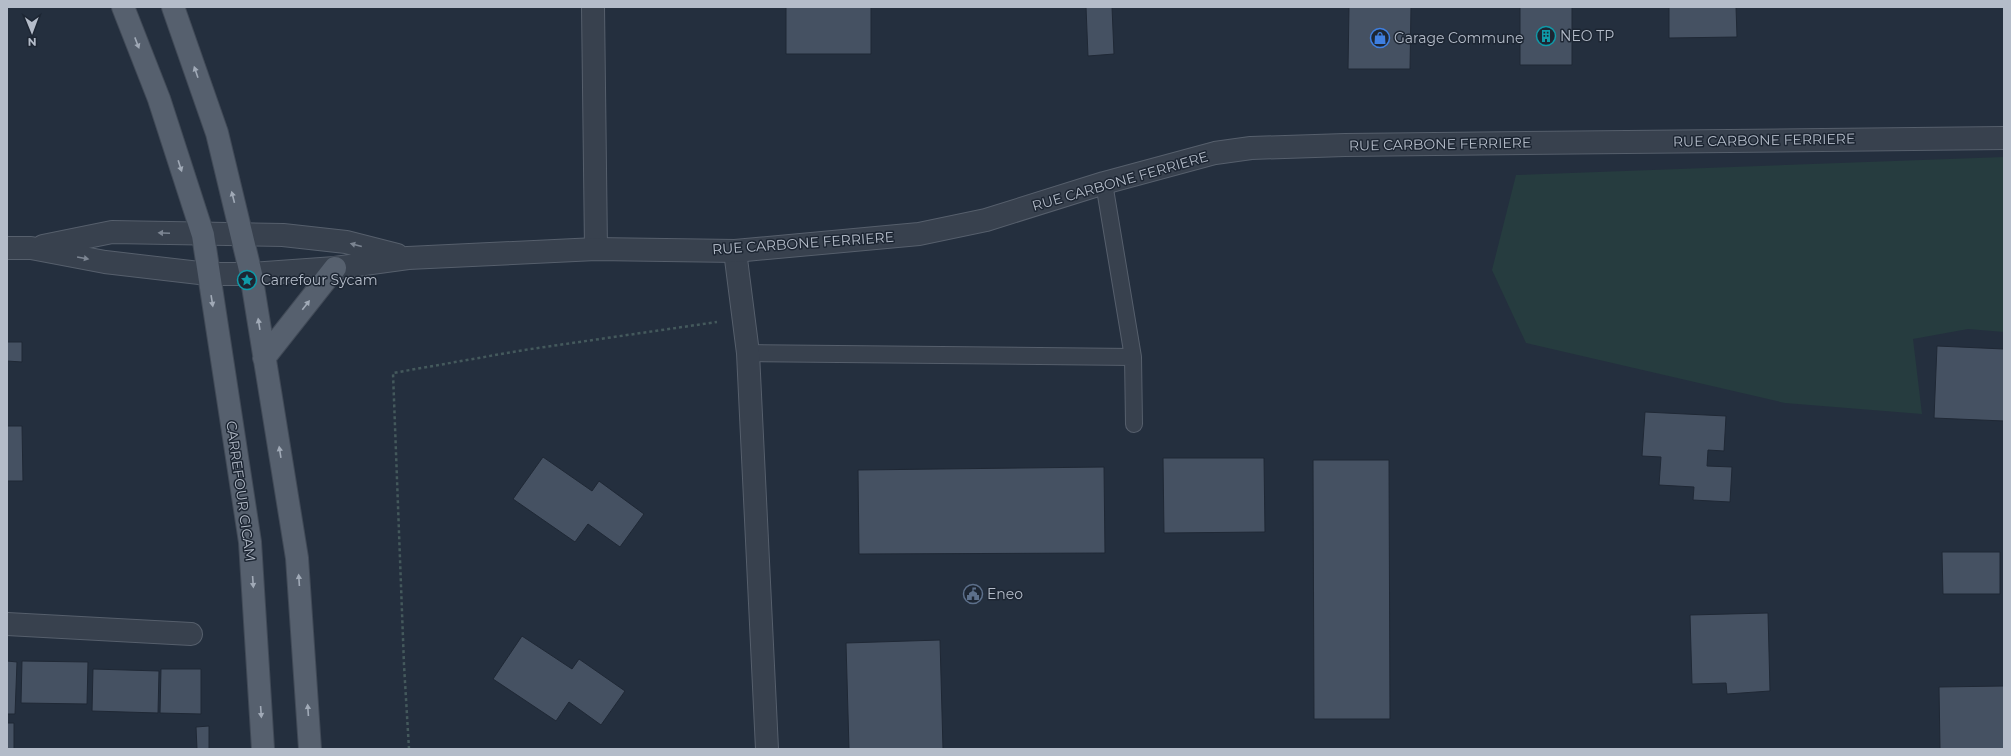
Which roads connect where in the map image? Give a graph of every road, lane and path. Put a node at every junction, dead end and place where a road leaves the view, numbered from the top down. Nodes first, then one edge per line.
1 (123, 7) edge
2 (173, 7) edge
3 (593, 7) edge
4 (2004, 138) edge
5 (1104, 183) junction
6 (203, 235) junction
7 (242, 235) junction
8 (7, 248) edge
9 (30, 248) junction
10 (596, 249) junction
11 (735, 251) junction
12 (408, 258) junction
13 (335, 268) junction
14 (208, 274) junction
15 (251, 274) junction
16 (743, 318) junction
17 (748, 353) junction
18 (1133, 357) junction
19 (264, 358) junction
20 (1134, 424) dead end
21 (7, 624) edge
22 (191, 634) dead end
23 (263, 749) edge
24 (310, 749) edge
25 (409, 749) edge
26 (767, 749) edge

1 -> 6 main road, CARREFOUR CICAM
7 -> 2 main road
3 - 10 street
4 - 5 street, RUE CARBONE FERRIERE
5 - 11 street, RUE CARBONE FERRIERE
5 - 18 lane
6 - 7 street, RUE CARBONE FERRIERE
6 -> 9 street, RUE CARBONE FERRIERE
6 - 14 main road, CARREFOUR CICAM
12 -> 7 street, RUE CARBONE FERRIERE
7 - 15 main road
8 - 9 street
9 -> 14 street, RUE CARBONE FERRIERE
10 - 11 street, RUE CARBONE FERRIERE
10 - 12 street, RUE CARBONE FERRIERE
11 - 16 street
12 - 13 street, RUE CARBONE FERRIERE
13 - 15 street, RUE CARBONE FERRIERE
19 -> 13 main road
14 - 15 street, RUE CARBONE FERRIERE
14 -> 23 main road, CARREFOUR CICAM
19 -> 15 main road
16 - 17 street
16 - 25 path
17 - 18 lane
17 - 26 street
18 - 20 lane
24 -> 19 main road
21 - 22 street

